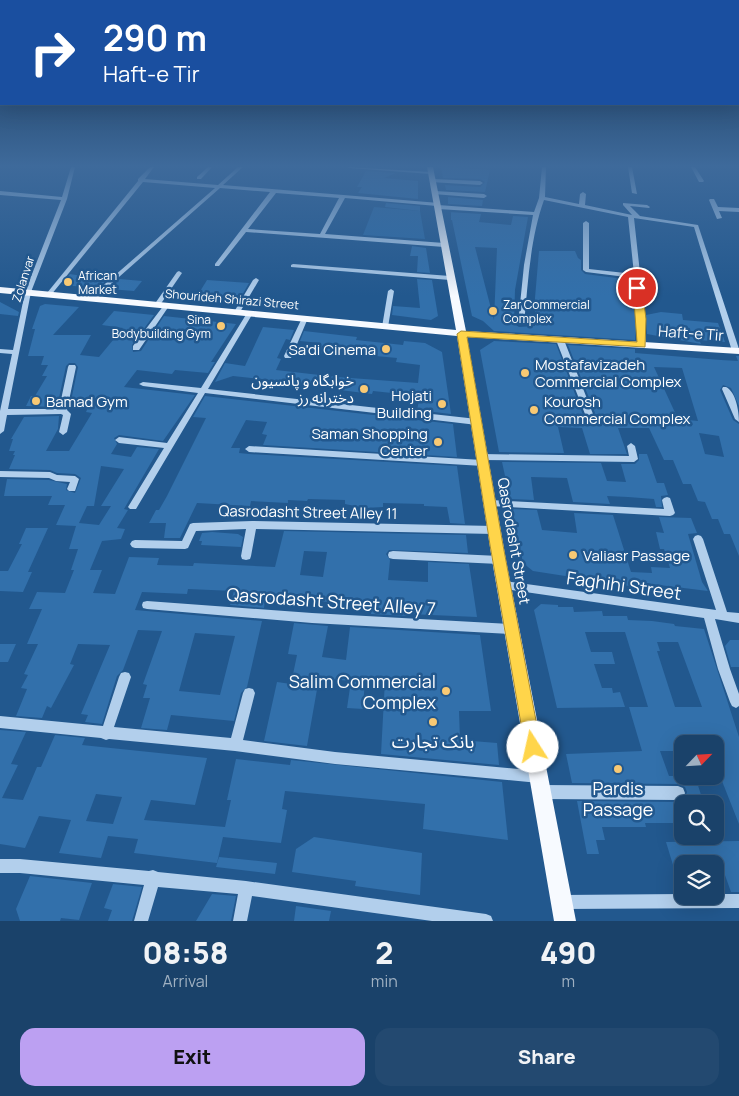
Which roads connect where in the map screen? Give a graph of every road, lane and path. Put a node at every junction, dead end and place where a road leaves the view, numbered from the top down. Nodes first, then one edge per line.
1 (60, 210) edge
2 (116, 210) edge
3 (193, 210) edge
4 (259, 210) edge
5 (335, 210) edge
6 (438, 210) edge
7 (505, 210) edge
8 (538, 210) edge
9 (601, 210) edge
10 (629, 210) edge
11 (716, 210) edge
12 (536, 214) junction
13 (634, 217) junction
14 (719, 218) dead end
15 (586, 223) dead end
16 (244, 230) junction
17 (322, 235) junction
18 (444, 245) junction
19 (217, 265) dead end
20 (293, 266) dead end
21 (179, 273) dead end
22 (636, 276) junction
23 (450, 278) junction
24 (256, 280) dead end
25 (0, 290) edge
26 (391, 290) dead end
27 (28, 292) junction
28 (49, 294) junction
29 (92, 298) junction
30 (162, 305) junction
31 (237, 312) junction
32 (250, 313) junction
33 (305, 318) junction
34 (521, 324) dead end
35 (384, 327) junction
36 (461, 334) junction
37 (560, 340) junction
38 (642, 345) junction
39 (136, 348) dead end
40 (0, 351) edge
41 (738, 351) edge
42 (15, 352) junction
43 (288, 356) dead end
44 (72, 367) dead end
45 (143, 384) dead end
46 (726, 389) dead end
47 (202, 391) junction
48 (63, 411) junction
49 (4, 412) junction
50 (589, 414) dead end
51 (739, 419) edge
52 (477, 422) junction
53 (0, 431) edge
54 (62, 432) dead end
55 (119, 440) dead end
56 (170, 446) junction
57 (631, 446) dead end
58 (249, 449) dead end
59 (483, 460) junction
60 (0, 474) edge
61 (72, 489) dead end
62 (667, 500) dead end
63 (490, 503) junction
64 (133, 507) dead end
65 (252, 525) junction
66 (494, 530) junction
67 (698, 539) dead end
68 (135, 544) dead end
69 (393, 555) dead end
70 (246, 556) dead end
71 (499, 560) junction
72 (504, 585) junction
73 (147, 604) dead end
74 (708, 614) junction
75 (723, 616) junction
76 (739, 618) edge
77 (512, 629) junction
78 (125, 677) dead end
79 (249, 693) dead end
80 (736, 702) dead end
81 (0, 722) edge
82 (106, 734) junction
83 (234, 745) junction
84 (539, 777) junction
85 (542, 792) junction
86 (678, 792) dead end
87 (0, 866) edge
88 (153, 877) junction
89 (246, 888) junction
90 (739, 901) edge
91 (562, 902) junction
92 (423, 916) edge
93 (141, 921) edge
94 (240, 921) edge
95 (486, 921) edge
96 (565, 921) edge

1 - 27 street, Zolanvar
2 - 28 street
3 - 29 street
4 - 16 street
5 - 17 street
6 - 18 main road, Qasrodasht Street
7 - 12 street
8 - 12 street
9 - 13 street
10 - 13 street
11 - 14 street
12 - 34 street
13 - 22 street
13 - 41 street
15 - 22 street
16 - 17 street
16 - 19 street
17 - 18 street
18 - 23 main road, Qasrodasht Street
20 - 23 street
21 - 30 street
22 - 38 street
23 - 36 main road, Qasrodasht Street
24 - 31 street
25 - 27 main road, Shourideh Shirazi Street
26 - 35 street
27 - 28 main road, Shourideh Shirazi Street
27 - 42 street, Zolanvar
28 - 29 main road, Shourideh Shirazi Street
29 - 30 main road, Shourideh Shirazi Street
30 - 31 main road, Shourideh Shirazi Street
30 - 39 street
31 - 32 main road, Shourideh Shirazi Street
32 - 33 main road, Shourideh Shirazi Street
32 - 47 street
33 - 35 main road, Shourideh Shirazi Street
33 - 43 street
35 - 36 main road, Shourideh Shirazi Street
36 - 37 main road, Haft-e Tir
36 - 52 main road, Qasrodasht Street
37 - 38 main road, Haft-e Tir
37 - 50 street
38 - 41 main road, Haft-e Tir
40 - 42 street
42 - 49 street, Zolanvar
44 - 48 street
45 - 47 street
46 - 51 street
47 - 52 street
47 - 56 street
48 - 49 street
48 - 54 street
49 - 53 street, Zolanvar
52 - 59 main road, Qasrodasht Street
55 - 56 street
56 - 64 street
57 - 59 street
58 - 59 street
59 - 63 main road, Qasrodasht Street
60 - 61 street
62 - 63 street
63 - 66 main road, Qasrodasht Street
65 - 66 street, Qasrodasht Street Alley 11
65 - 68 street, Qasrodasht Street Alley 11
65 - 70 street
66 - 71 main road, Qasrodasht Street
67 - 75 street
69 - 71 street
71 - 72 main road, Qasrodasht Street
72 - 74 street, Faghihi Street
72 - 77 main road, Qasrodasht Street
73 - 77 street, Qasrodasht Street Alley 7
74 - 75 street, Faghihi Street
74 - 80 street
75 - 76 street, Faghihi Street
77 - 84 main road, Qasrodasht Street
78 - 82 street
79 - 83 street
81 - 82 street
82 - 83 street
83 - 84 street
84 - 85 main road, Qasrodasht Street
85 - 86 street
85 - 91 main road, Qasrodasht Street
87 - 88 street
88 - 89 street
88 - 93 street
89 - 92 street
89 - 94 street
90 - 91 street
91 - 96 main road, Qasrodasht Street
92 - 95 street

